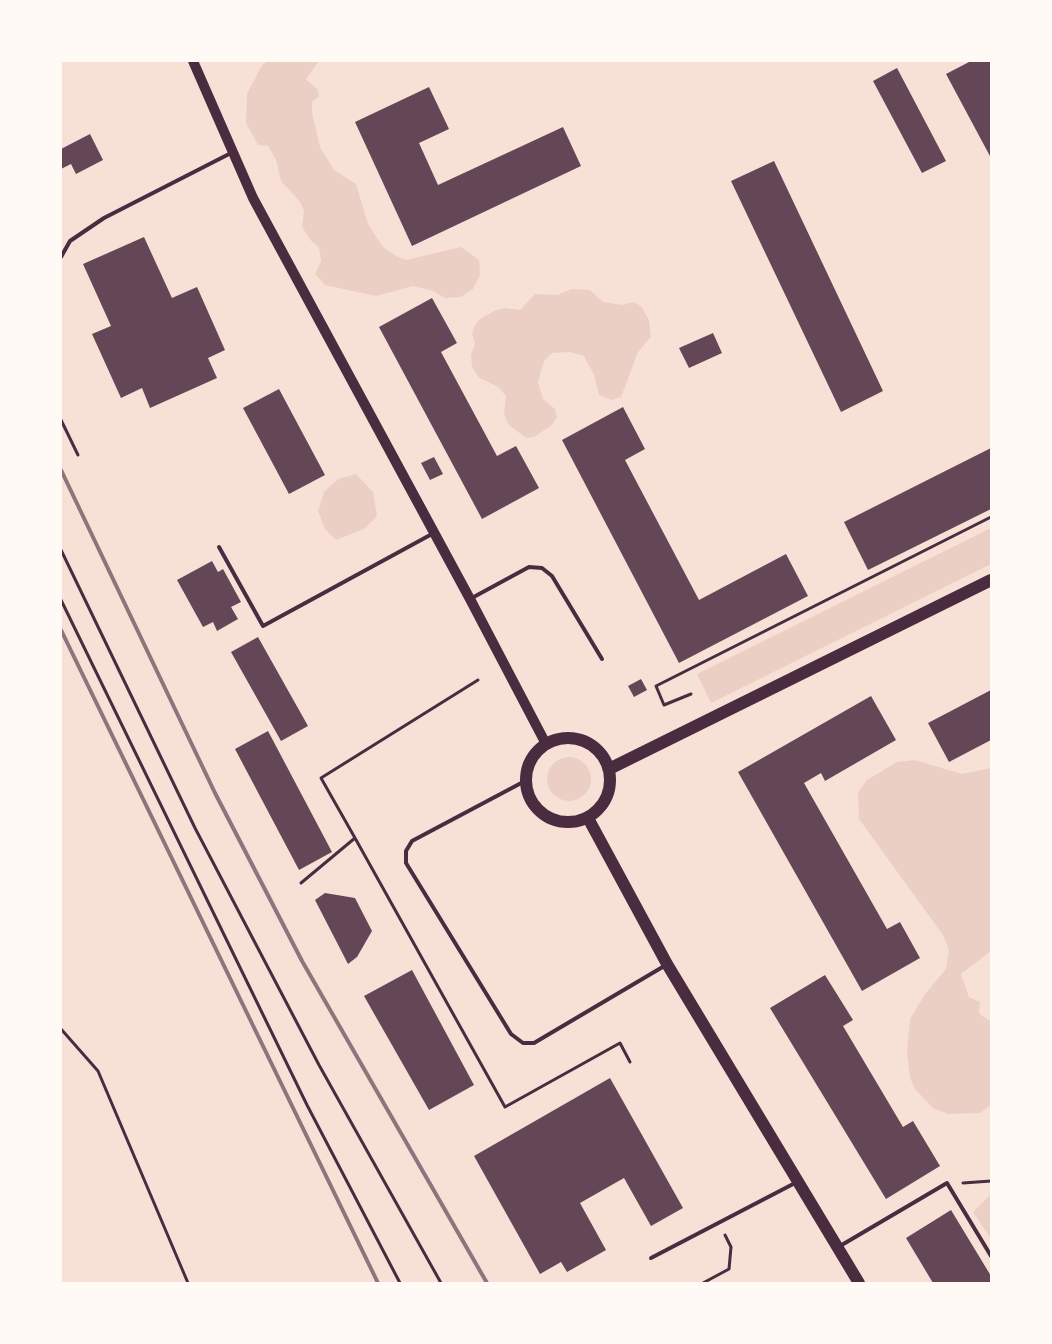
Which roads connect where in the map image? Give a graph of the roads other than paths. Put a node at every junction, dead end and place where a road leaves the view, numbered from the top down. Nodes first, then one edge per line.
1 (193, 61) edge
2 (233, 152) junction
3 (61, 257) edge
4 (434, 532) junction
5 (220, 547) dead end
6 (991, 580) edge
7 (470, 599) junction
8 (602, 659) dead end
9 (546, 744) junction
10 (609, 769) junction
11 (526, 780) junction
12 (588, 818) junction
13 (667, 964) junction
14 (799, 1181) junction
15 (838, 1247) junction
16 (991, 1256) edge
17 (651, 1258) dead end
18 (859, 1283) edge

1 - 2 main road
2 - 3 lane
2 - 4 main road
4 - 5 lane
4 - 7 main road
6 - 10 main road
7 - 8 lane
7 - 9 main road
9 - 10 main road
9 - 11 main road
10 - 12 main road
11 - 12 main road
11 - 13 lane
12 - 13 main road
13 - 14 main road
14 - 15 main road
14 - 17 lane
15 - 16 lane
15 - 18 main road

